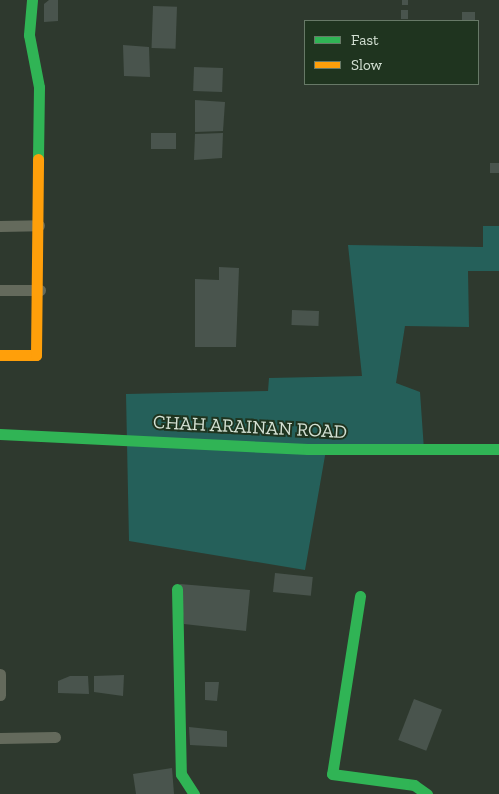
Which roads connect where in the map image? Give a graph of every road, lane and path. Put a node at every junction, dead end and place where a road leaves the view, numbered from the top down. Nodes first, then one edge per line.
1 (32, 0) edge
2 (39, 225) junction
3 (0, 226) edge
4 (0, 290) edge
5 (40, 290) junction
6 (0, 355) edge
7 (0, 434) edge
8 (499, 449) edge
9 (177, 589) dead end
10 (360, 596) dead end
11 (0, 674) edge
12 (0, 695) edge
13 (55, 737) dead end
14 (0, 738) edge
15 (194, 794) edge
16 (427, 794) edge

1 - 2 street
2 - 3 street
2 - 5 street
4 - 5 street
5 - 6 street
7 - 8 street, CHAH ARAINAN ROAD
9 - 15 street
10 - 16 street
11 - 12 street
13 - 14 street

